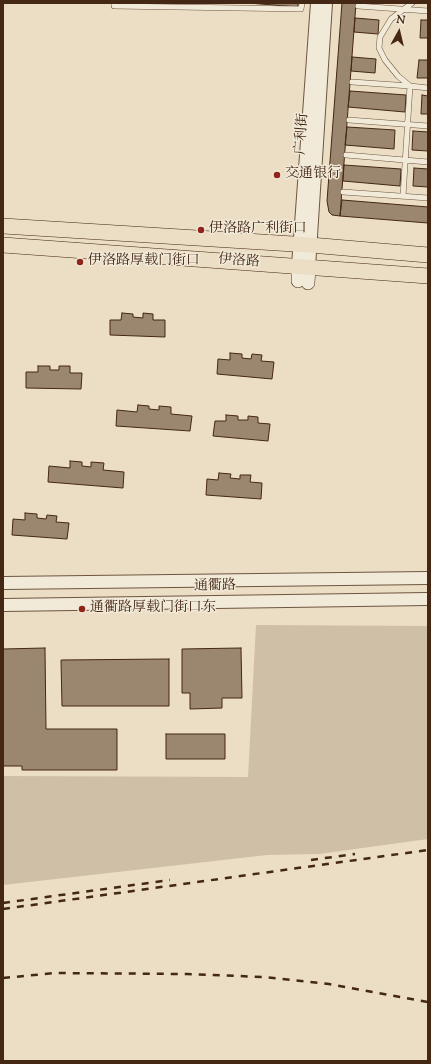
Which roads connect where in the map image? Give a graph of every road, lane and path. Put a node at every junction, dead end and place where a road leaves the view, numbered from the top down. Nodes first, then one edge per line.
1 (114, 3) edge
2 (302, 3) edge
3 (316, 3) edge
4 (326, 3) edge
5 (412, 3) edge
6 (208, 5) edge
7 (358, 6) dead end
8 (403, 9) junction
9 (428, 11) edge
10 (352, 82) dead end
11 (410, 86) junction
12 (428, 88) edge
13 (349, 120) dead end
14 (408, 124) junction
15 (428, 126) edge
16 (346, 155) dead end
17 (405, 160) junction
18 (428, 162) edge
19 (343, 192) dead end
20 (402, 196) junction
21 (428, 198) edge
22 (3, 226) edge
23 (3, 245) edge
24 (305, 245) junction
25 (428, 255) edge
26 (304, 266) junction
27 (428, 276) edge
28 (303, 282) dead end
29 (428, 578) edge
30 (3, 583) edge
31 (428, 599) edge
32 (3, 605) edge

1 - 6 lane
2 - 6 lane
3 - 24 street, 广利街
4 - 24 street, 广利街
5 - 8 lane
7 - 8 lane
8 - 9 lane
8 - 11 lane
10 - 11 lane
11 - 12 lane
11 - 14 lane
13 - 14 lane
14 - 15 lane
14 - 17 lane
16 - 17 lane
17 - 18 lane
17 - 20 lane
19 - 20 lane
20 - 21 lane
22 - 24 main road, 伊洛路
23 - 26 main road, 伊洛路
24 - 25 main road, 伊洛路
24 - 26 street, 广利街
26 - 27 main road, 伊洛路
26 - 28 main road
29 - 30 street, 通衢路
31 - 32 street, 通衢路

